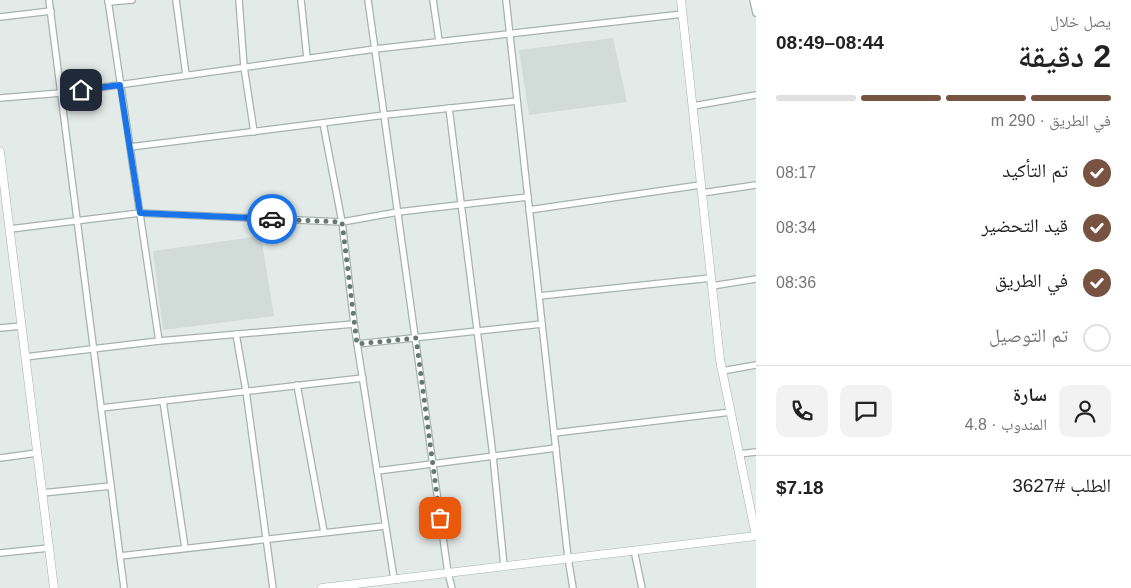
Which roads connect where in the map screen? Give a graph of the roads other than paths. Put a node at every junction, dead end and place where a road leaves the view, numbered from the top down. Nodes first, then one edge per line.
1 (49, 0) edge
2 (132, 0) edge
3 (176, 0) edge
4 (239, 0) edge
5 (301, 0) edge
6 (368, 0) edge
7 (432, 0) edge
8 (506, 0) edge
9 (681, 0) edge
10 (753, 0) edge
11 (108, 1) edge
12 (50, 11) junction
13 (756, 13) edge
14 (683, 14) junction
15 (0, 17) edge
16 (510, 34) junction
17 (439, 41) junction
18 (375, 48) junction
19 (307, 58) junction
20 (244, 67) junction
21 (186, 76) junction
22 (120, 85) junction
23 (61, 93) junction
24 (756, 95) edge
25 (0, 98) edge
26 (517, 101) junction
27 (693, 106) junction
28 (449, 108) junction
29 (384, 115) junction
30 (323, 123) junction
31 (254, 132) junction
32 (130, 148) junction
33 (0, 152) edge
34 (700, 185) junction
35 (756, 185) edge
36 (702, 193) junction
37 (528, 197) junction
38 (3, 198) edge
39 (462, 205) junction
40 (530, 210) junction
41 (398, 212) junction
42 (140, 213) junction
43 (77, 221) junction
44 (342, 222) junction
45 (10, 229) junction
46 (711, 278) junction
47 (756, 279) edge
48 (712, 286) junction
49 (539, 296) junction
50 (354, 324) junction
51 (542, 324) junction
52 (22, 326) junction
53 (0, 328) edge
54 (476, 331) junction
55 (236, 334) junction
56 (416, 338) junction
57 (159, 341) junction
58 (357, 344) junction
59 (94, 348) junction
60 (26, 357) junction
61 (756, 365) edge
62 (722, 371) junction
63 (362, 378) junction
64 (297, 385) junction
65 (246, 391) junction
66 (163, 401) junction
67 (102, 408) junction
68 (731, 412) junction
69 (554, 433) junction
70 (556, 448) junction
71 (756, 452) edge
72 (37, 453) junction
73 (739, 454) junction
74 (493, 456) junction
75 (0, 458) edge
76 (433, 463) junction
77 (377, 471) junction
78 (111, 486) junction
79 (42, 492) junction
80 (386, 526) junction
81 (324, 532) junction
82 (756, 536) edge
83 (266, 539) junction
84 (49, 548) junction
85 (185, 548) junction
86 (634, 550) junction
87 (0, 553) edge
88 (120, 556) junction
89 (568, 558) junction
90 (504, 566) junction
91 (448, 573) junction
92 (394, 579) junction
93 (345, 587) edge
94 (54, 588) edge
95 (124, 588) edge
96 (273, 588) edge
97 (322, 588) edge
98 (452, 588) edge
99 (573, 588) edge
100 (642, 588) edge

1 - 12 street
2 - 11 street
3 - 21 street
4 - 20 street
5 - 19 street
6 - 18 street
7 - 17 street
8 - 16 street
9 - 14 street
10 - 13 street
11 - 22 street
12 - 15 street
12 - 23 street
14 - 16 street
14 - 27 street
16 - 17 street
16 - 26 street
17 - 18 street
18 - 19 street
18 - 29 street
19 - 20 street
20 - 21 street
20 - 31 street
21 - 22 street
22 - 23 street
22 - 32 street
23 - 25 street
23 - 43 street
24 - 27 street
26 - 28 street
26 - 37 street
27 - 34 street
28 - 29 street
28 - 39 street
29 - 30 street
29 - 41 street
30 - 31 street
30 - 44 street
31 - 32 street
32 - 42 street
33 - 38 street
34 - 36 street
34 - 40 street
35 - 36 street
36 - 46 street
37 - 39 street
37 - 40 street
38 - 45 street
39 - 41 street
39 - 54 street
40 - 49 street
41 - 44 street
41 - 56 street
42 - 43 street
42 - 44 street
42 - 57 street
43 - 45 street
43 - 59 street
44 - 50 street
45 - 52 street
46 - 48 street
46 - 49 street
47 - 48 street
48 - 62 street
49 - 51 street
50 - 55 street
50 - 58 street
51 - 54 street
51 - 69 street
52 - 53 street
52 - 60 street
54 - 56 street
54 - 74 street
55 - 57 street
55 - 65 street
56 - 58 street
56 - 76 street
57 - 59 street
58 - 63 street
59 - 60 street
59 - 67 street
60 - 72 street
61 - 62 street
62 - 68 street
63 - 64 street
63 - 77 street
64 - 65 street
64 - 81 street
65 - 66 street
65 - 83 street
66 - 67 street
66 - 85 street
67 - 78 street
68 - 69 street
68 - 73 street
69 - 70 street
70 - 74 street
70 - 89 street
71 - 73 street
72 - 75 street
72 - 79 street
73 - 82 street
74 - 76 street
74 - 90 street
76 - 77 street
76 - 91 street
77 - 80 street
78 - 79 street
78 - 88 street
79 - 84 street
80 - 81 street
80 - 92 street
81 - 83 street
82 - 86 street
83 - 85 street
83 - 96 street
84 - 87 street
84 - 94 street
85 - 88 street
86 - 89 street
86 - 100 street
88 - 95 street
89 - 90 street
89 - 99 street
90 - 91 street
91 - 92 street
91 - 98 street
92 - 93 street
93 - 97 street

